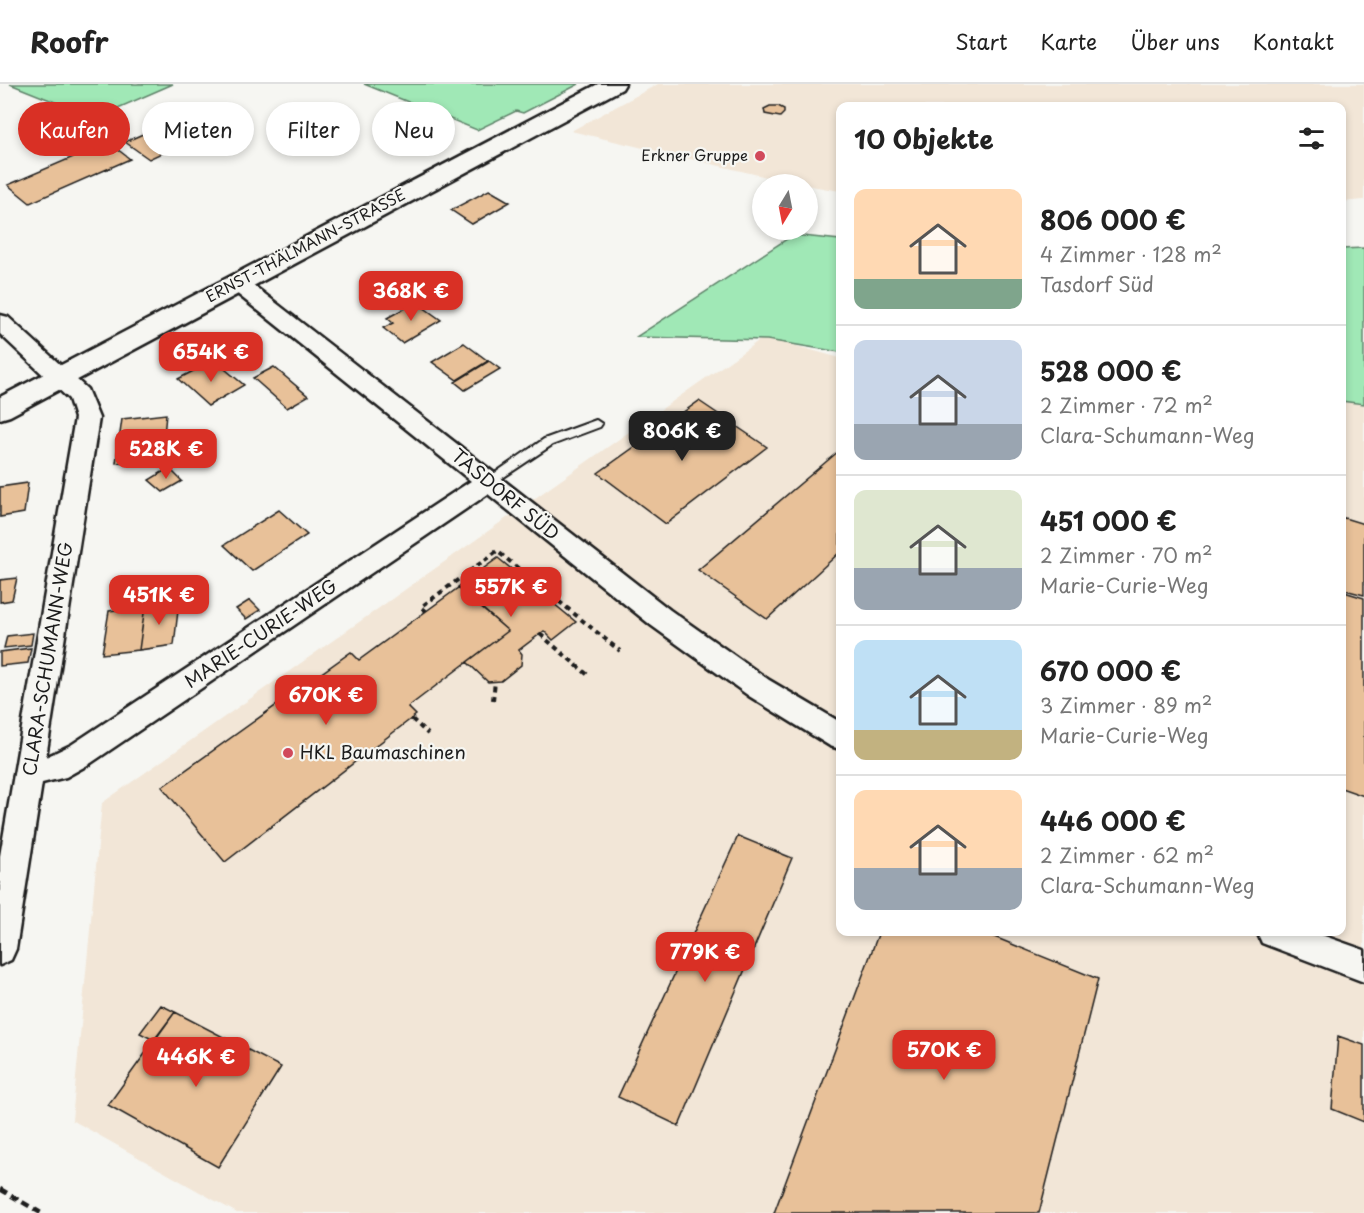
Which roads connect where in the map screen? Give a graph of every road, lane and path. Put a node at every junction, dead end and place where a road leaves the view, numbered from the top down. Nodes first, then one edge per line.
1 (614, 84) edge
2 (237, 283) junction
3 (0, 322) edge
4 (59, 377) junction
5 (0, 409) edge
6 (597, 424) dead end
7 (488, 482) junction
8 (426, 611) dead end
9 (540, 634) dead end
10 (620, 651) dead end
11 (589, 675) dead end
12 (495, 681) dead end
13 (493, 700) dead end
14 (412, 718) dead end
15 (428, 734) dead end
16 (836, 735) edge
17 (29, 773) junction
18 (1284, 936) edge
19 (0, 949) edge
20 (1364, 966) edge
21 (0, 1190) edge
22 (41, 1213) edge

1 - 2 main road, ERNST-THÄLMANN-STRASSE
2 - 4 main road, ERNST-THÄLMANN-STRASSE
2 - 7 street, TASDORF SÜD
3 - 4 street, CLARA-SCHUMANN-WEG
4 - 5 main road, ERNST-THÄLMANN-STRASSE
4 - 17 street, CLARA-SCHUMANN-WEG
6 - 7 lane
7 - 16 street, TASDORF SÜD
7 - 17 street, MARIE-CURIE-WEG
8 - 10 path
9 - 11 path
12 - 13 path
14 - 15 path
17 - 19 street, CLARA-SCHUMANN-WEG
18 - 20 street
21 - 22 path

